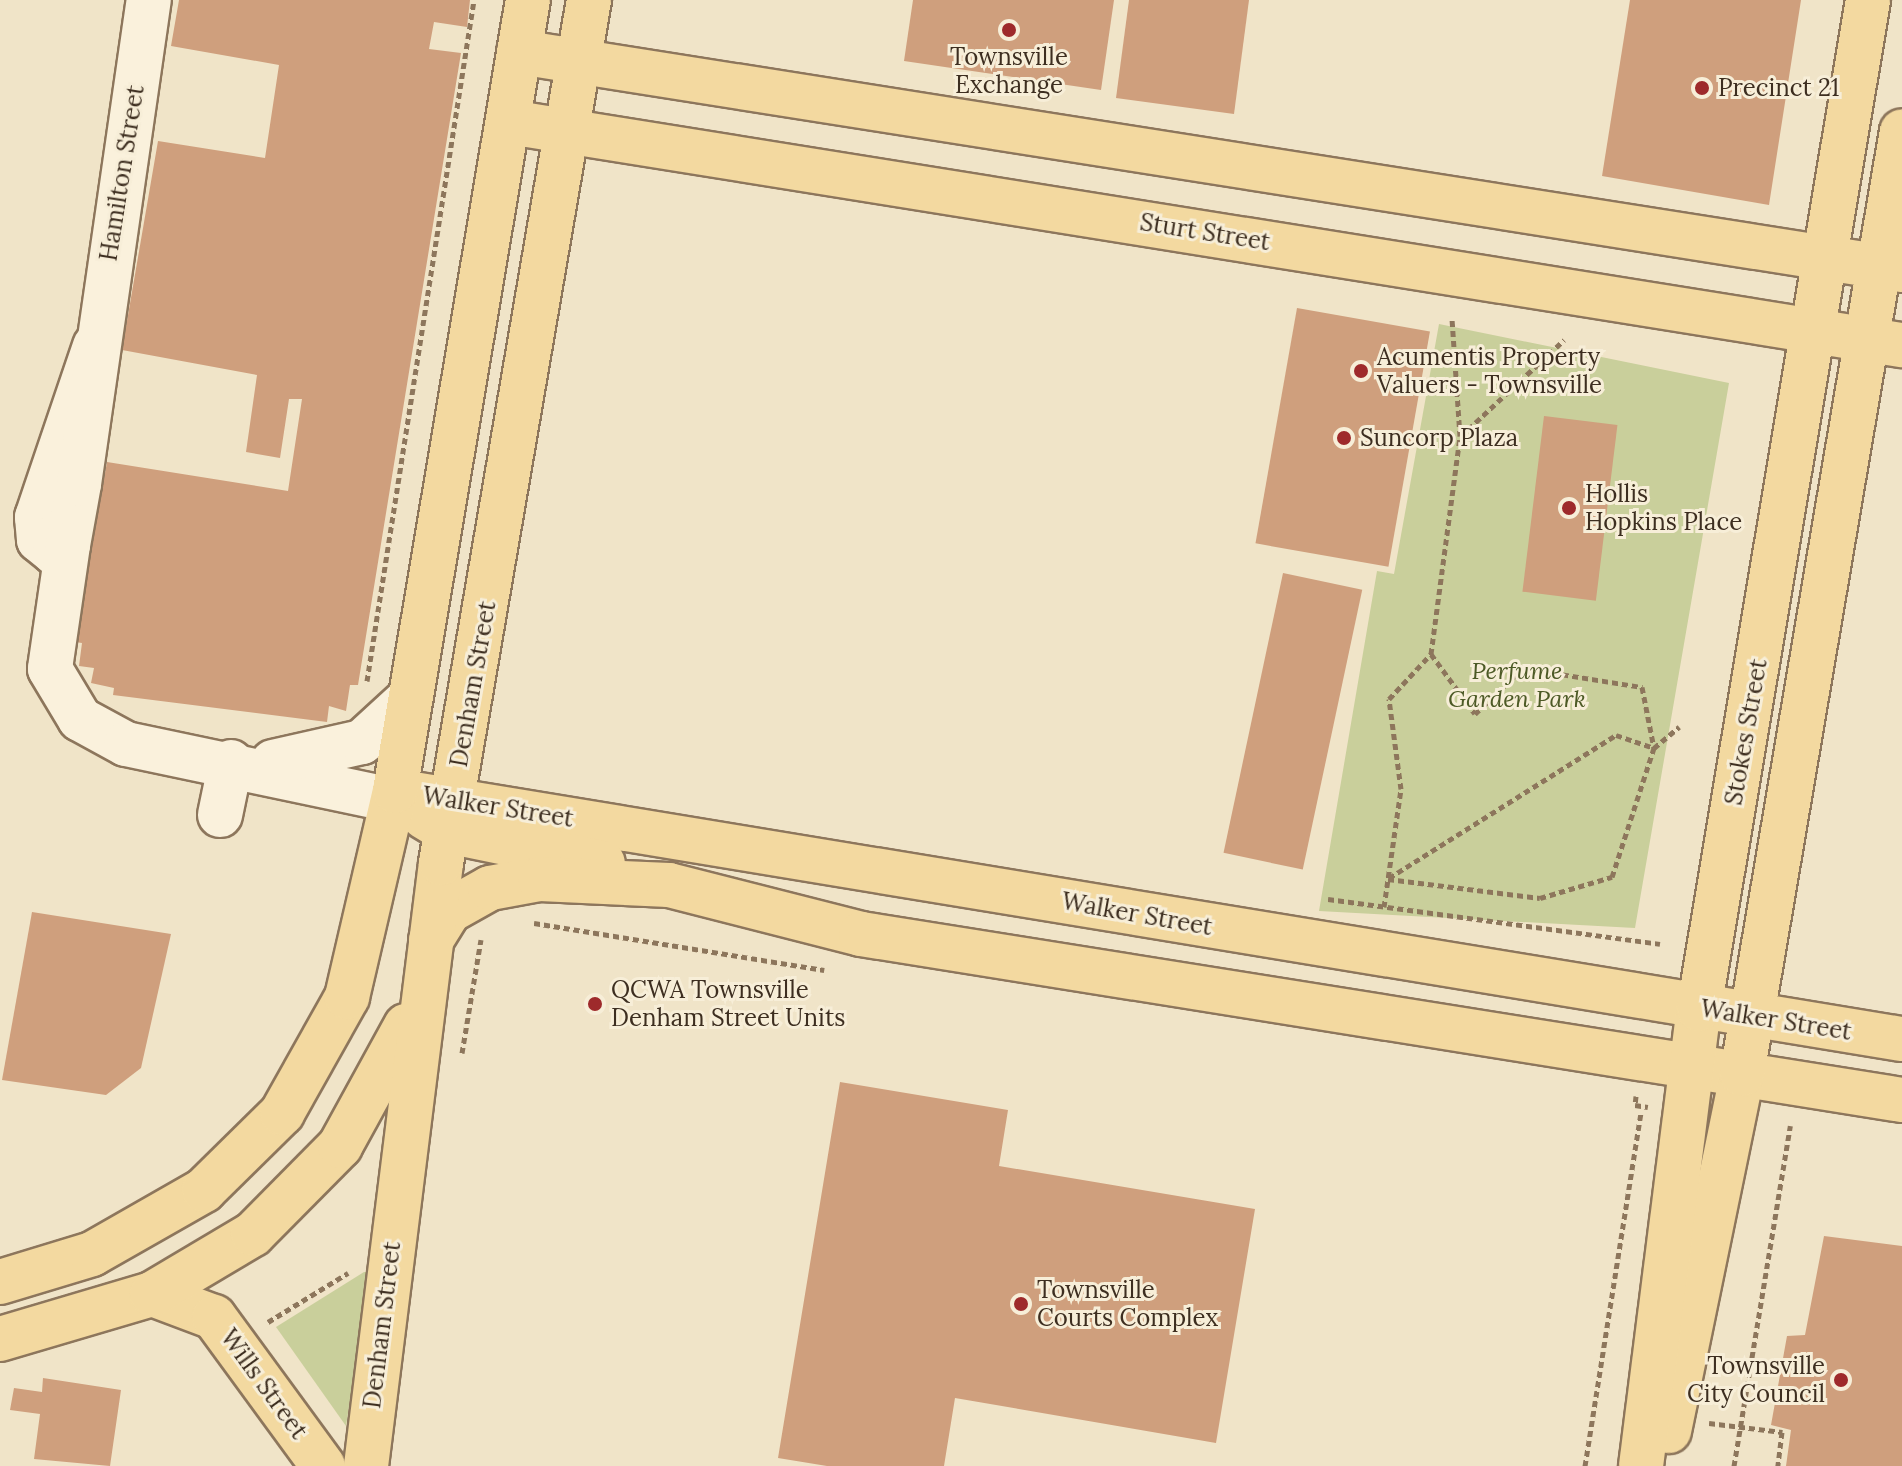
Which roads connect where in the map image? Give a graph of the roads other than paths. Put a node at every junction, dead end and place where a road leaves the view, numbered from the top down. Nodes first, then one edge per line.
1 (149, 0) edge
2 (528, 0) edge
3 (589, 0) edge
4 (1868, 0) edge
5 (519, 52) junction
6 (583, 57) junction
7 (509, 122) junction
8 (572, 130) junction
9 (1902, 131) edge
10 (1825, 257) junction
11 (1891, 268) edge
12 (1814, 331) junction
13 (1884, 342) edge
14 (409, 699) junction
15 (65, 706) joint
16 (239, 763) junction
17 (386, 794) junction
18 (220, 815) dead end
19 (447, 831) junction
20 (669, 885) junction
21 (430, 946) junction
22 (1699, 1009) junction
23 (1750, 1016) junction
24 (1902, 1039) edge
25 (1691, 1065) junction
26 (1742, 1074) junction
27 (1902, 1100) edge
28 (0, 1282) edge
29 (152, 1294) junction
30 (0, 1339) edge
31 (323, 1466) edge
32 (366, 1466) edge
33 (1641, 1466) edge
34 (1660, 1466) edge

1 - 15 street, Hamilton Street
2 - 5 main road
3 - 6 main road, Denham Street
4 - 10 main road, Stokes Street
5 - 6 main road
5 - 7 main road
6 - 8 main road, Denham Street
6 - 10 main road
7 - 8 main road, Sturt Street
7 - 14 main road
8 - 12 main road, Sturt Street
8 - 19 main road, Denham Street
9 - 11 main road
10 - 11 main road
10 - 12 main road, Stokes Street
11 - 13 main road
12 - 13 main road, Sturt Street
12 - 22 main road, Stokes Street
13 - 23 main road
14 - 16 street, Walker Street
14 - 17 main road
15 - 16 street, Walker Street
16 - 17 street, Walker Street
16 - 18 street
17 - 19 main road, Walker Street
17 - 19 main road
17 - 28 main road
19 - 20 main road
19 - 21 main road, Denham Street
19 - 22 main road, Walker Street
20 - 21 main road
20 - 25 main road
21 - 29 main road
21 - 32 main road, Denham Street
22 - 23 main road, Walker Street
22 - 25 main road, Stokes Street
23 - 24 main road, Walker Street
23 - 26 main road
25 - 26 main road
25 - 33 main road, Stokes Street
26 - 27 main road
26 - 34 main road
29 - 30 main road
29 - 31 main road, Wills Street

